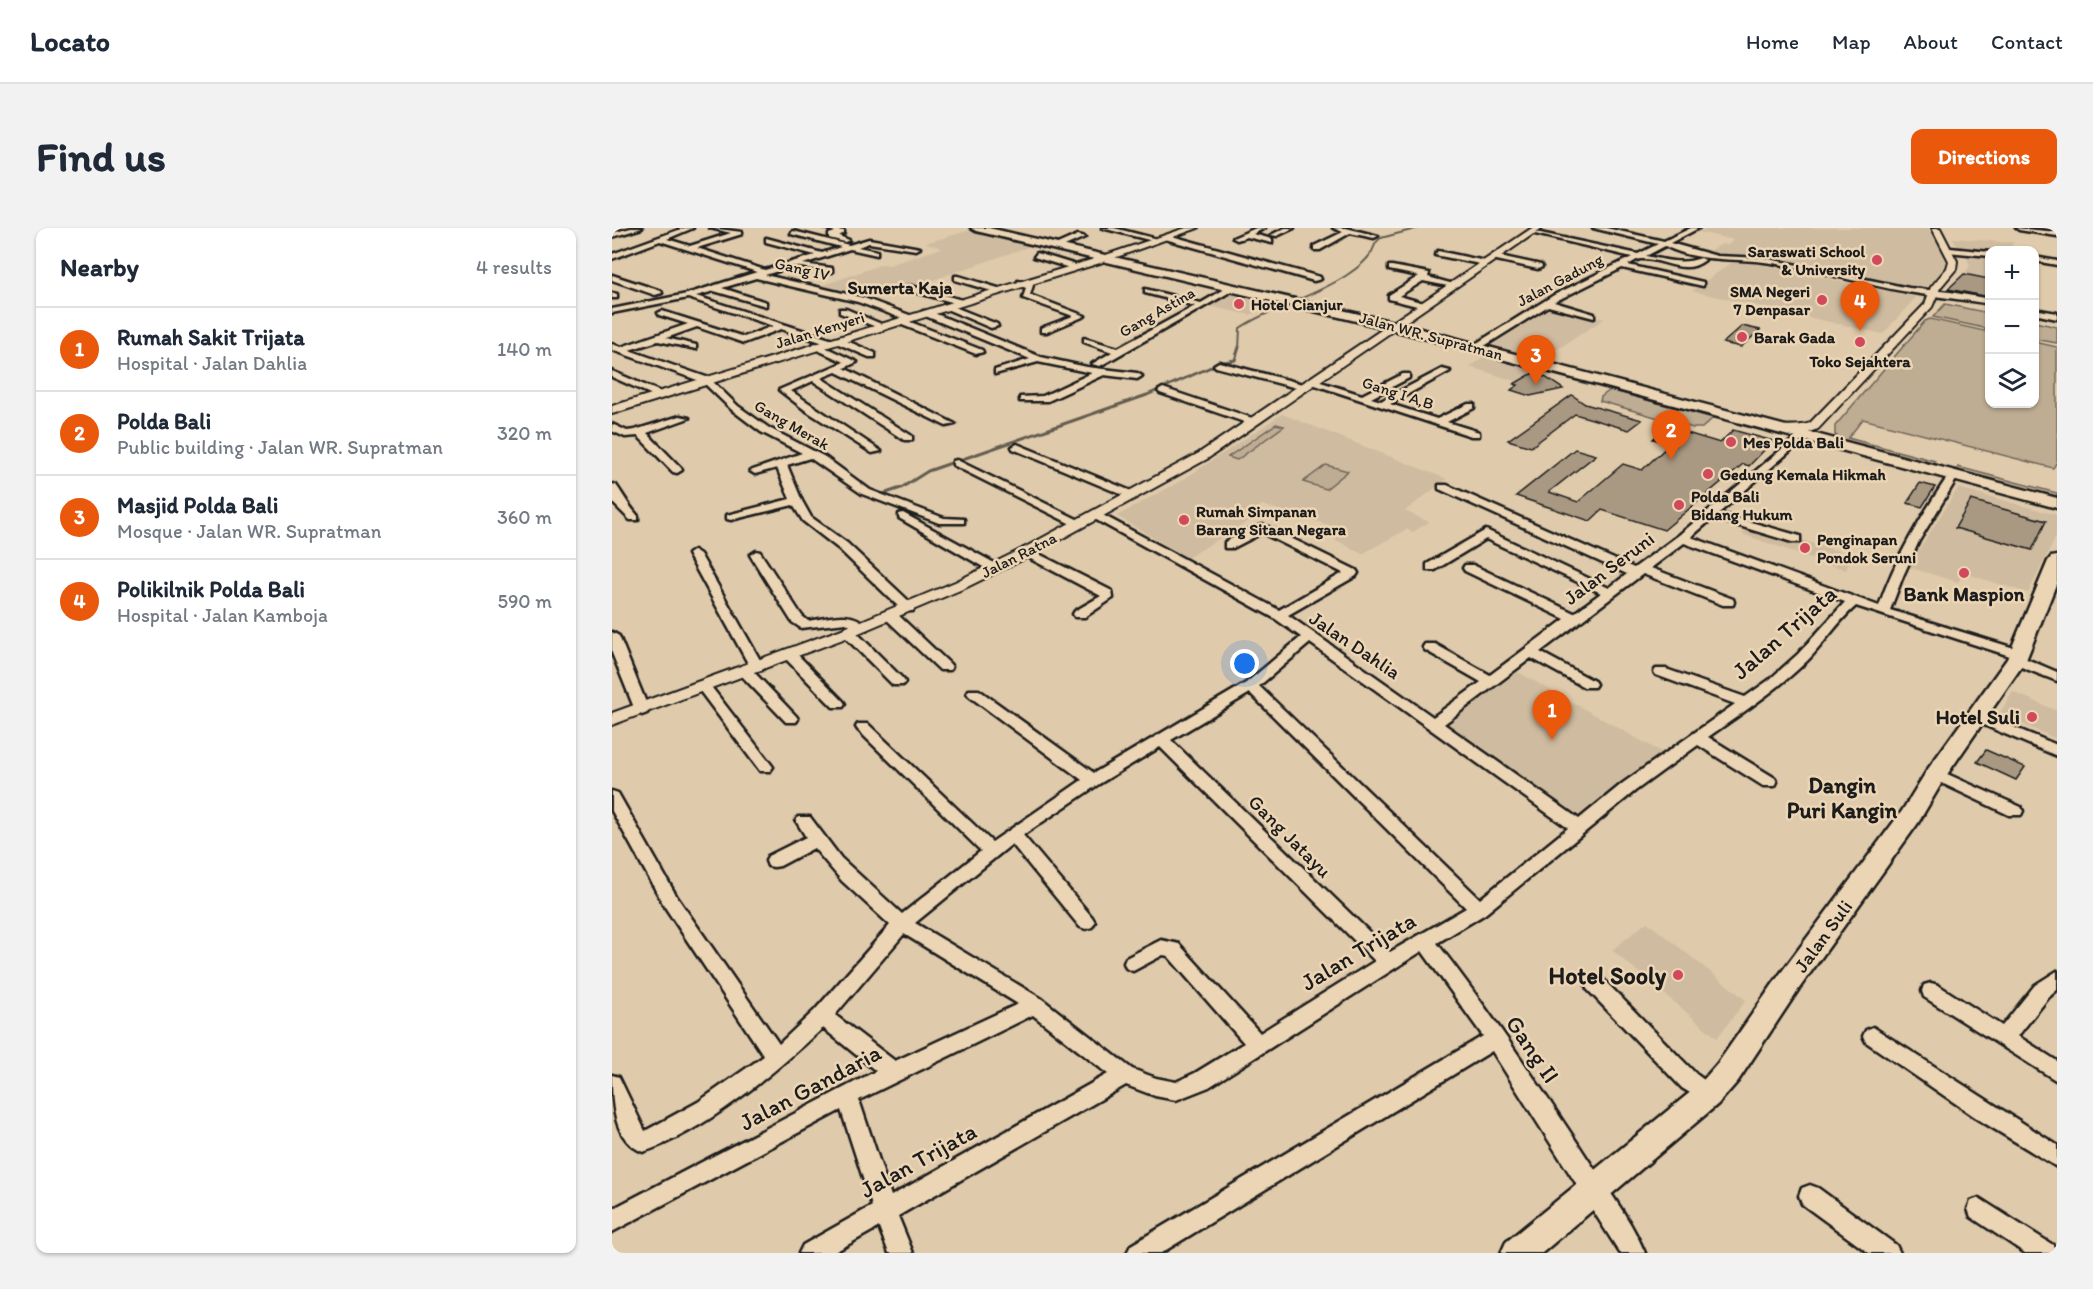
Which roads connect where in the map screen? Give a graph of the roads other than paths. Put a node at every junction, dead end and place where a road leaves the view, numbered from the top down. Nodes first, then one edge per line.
1 (639, 228) edge
2 (689, 228) edge
3 (713, 228) edge
4 (828, 228) edge
5 (976, 228) edge
6 (1105, 228) edge
7 (1194, 228) edge
8 (1262, 228) edge
9 (1291, 228) edge
10 (1335, 228) edge
11 (1596, 228) edge
12 (1696, 228) edge
13 (1936, 228) edge
14 (2019, 228) edge
15 (1535, 230) edge
16 (1349, 231) junction
17 (793, 233) dead end
18 (1246, 234) junction
19 (2057, 234) edge
20 (612, 235) edge
21 (1374, 236) dead end
22 (1081, 237) dead end
23 (1168, 237) junction
24 (660, 239) junction
25 (769, 240) dead end
26 (1158, 240) junction
27 (860, 243) junction
28 (1251, 243) dead end
29 (1664, 243) junction
30 (1057, 246) junction
31 (847, 247) junction
32 (691, 248) junction
33 (916, 248) dead end
34 (1317, 248) dead end
35 (1950, 250) junction
36 (874, 253) dead end
37 (1438, 253) dead end
38 (1985, 254) edge
39 (822, 255) junction
40 (1037, 255) dead end
41 (1495, 256) junction
42 (1639, 256) junction
43 (612, 257) edge
44 (744, 257) dead end
45 (1106, 257) junction
46 (1281, 259) dead end
47 (1701, 260) dead end
48 (2039, 260) edge
49 (1485, 263) junction
50 (2057, 263) edge
51 (794, 264) junction
52 (1267, 265) junction
53 (1620, 265) junction
54 (784, 267) junction
55 (1073, 267) junction
56 (1538, 267) dead end
57 (1392, 268) dead end
58 (829, 270) dead end
59 (729, 273) dead end
60 (767, 273) junction
61 (757, 276) junction
62 (612, 277) edge
63 (958, 278) dead end
64 (1421, 278) junction
65 (746, 279) junction
66 (1317, 279) dead end
67 (1021, 282) junction
68 (1700, 284) dead end
69 (1453, 285) junction
70 (713, 288) junction
71 (911, 288) dead end
72 (1233, 288) junction
73 (995, 290) junction
74 (1148, 291) dead end
75 (658, 293) dead end
76 (1932, 294) junction
77 (688, 296) junction
78 (1985, 301) edge
79 (959, 302) junction
80 (1546, 303) junction
81 (762, 304) dead end
82 (1200, 305) junction
83 (1421, 305) junction
84 (947, 306) junction
85 (612, 311) edge
86 (843, 311) dead end
87 (2039, 312) edge
88 (926, 313) junction
89 (662, 314) dead end
90 (1592, 316) dead end
91 (2057, 316) edge
92 (712, 319) dead end
93 (905, 319) junction
94 (697, 324) junction
95 (781, 326) junction
96 (882, 326) junction
97 (994, 326) dead end
98 (1393, 326) junction
99 (1044, 330) dead end
100 (657, 338) junction
101 (1087, 340) dead end
102 (838, 342) junction
103 (816, 346) junction
104 (693, 347) dead end
105 (1475, 348) junction
106 (615, 350) edge
107 (979, 352) dead end
108 (1120, 352) junction
109 (872, 355) dead end
110 (1038, 359) junction
111 (1219, 365) dead end
112 (836, 368) junction
113 (1100, 368) junction
114 (1444, 371) dead end
115 (998, 372) dead end
116 (612, 374) edge
117 (1137, 376) dead end
118 (1406, 376) dead end
119 (813, 377) junction
120 (706, 380) junction
121 (1307, 384) junction
122 (1163, 391) dead end
123 (660, 395) junction
124 (1364, 398) junction
125 (1023, 399) dead end
126 (1382, 404) junction
127 (1471, 406) dead end
128 (612, 410) edge
129 (684, 418) dead end
130 (1254, 422) junction
131 (1439, 422) junction
132 (1817, 423) junction
133 (950, 424) dead end
134 (612, 427) edge
135 (1772, 428) junction
136 (637, 433) junction
137 (1475, 434) dead end
138 (1801, 436) junction
139 (908, 438) dead end
140 (1839, 446) junction
141 (1017, 447) dead end
142 (876, 451) dead end
143 (812, 453) junction
144 (957, 463) dead end
145 (781, 464) junction
146 (676, 470) dead end
147 (755, 471) dead end
148 (1954, 475) junction
149 (612, 487) edge
150 (1443, 487) dead end
151 (1132, 495) junction
152 (796, 501) junction
153 (2057, 504) edge
154 (1712, 514) junction
155 (1095, 515) junction
156 (903, 516) dead end
157 (730, 517) dead end
158 (634, 518) dead end
159 (960, 520) dead end
160 (1079, 524) junction
161 (1683, 538) junction
162 (1796, 539) dead end
163 (1229, 545) dead end
164 (1027, 552) junction
165 (694, 554) dead end
166 (756, 555) dead end
167 (2057, 561) edge
168 (1431, 567) dead end
169 (993, 568) junction
170 (1469, 568) dead end
171 (1639, 571) junction
172 (1610, 593) junction
173 (1728, 602) dead end
174 (1853, 602) junction
175 (908, 608) junction
176 (1883, 612) junction
177 (1080, 614) dead end
178 (890, 615) junction
179 (1279, 615) junction
180 (1575, 619) junction
181 (854, 630) junction
182 (612, 636) edge
183 (1309, 637) junction
184 (1430, 647) dead end
185 (1530, 652) junction
186 (789, 654) junction
187 (2017, 657) junction
188 (945, 667) dead end
189 (751, 669) junction
190 (1661, 672) dead end
191 (2057, 677) edge
192 (898, 682) dead end
193 (1491, 682) junction
194 (1589, 684) dead end
195 (1251, 686) junction
196 (704, 687) junction
197 (974, 693) dead end
198 (1745, 702) junction
199 (838, 704) dead end
200 (642, 710) junction
201 (1977, 717) junction
202 (612, 719) edge
203 (790, 719) dead end
204 (1434, 724) junction
205 (863, 727) dead end
206 (1698, 738) junction
207 (1162, 740) junction
208 (2057, 751) edge
209 (765, 767) dead end
210 (1936, 774) junction
211 (1094, 780) junction
212 (1769, 782) dead end
213 (612, 797) edge
214 (2015, 811) dead end
215 (804, 821) dead end
216 (1580, 828) junction
217 (1013, 834) junction
218 (815, 840) junction
219 (991, 851) junction
220 (774, 861) dead end
221 (1479, 909) junction
222 (1086, 922) dead end
223 (902, 924) junction
224 (1425, 941) junction
225 (1388, 962) junction
226 (1133, 963) dead end
227 (2057, 979) edge
228 (1594, 983) dead end
229 (1931, 991) dead end
230 (1035, 1005) junction
231 (822, 1016) junction
232 (1873, 1036) dead end
233 (2005, 1038) junction
234 (1495, 1039) junction
235 (1258, 1045) junction
236 (777, 1058) junction
237 (892, 1072) junction
238 (2057, 1072) edge
239 (1125, 1075) junction
240 (612, 1084) edge
241 (848, 1095) junction
242 (1708, 1095) junction
243 (2057, 1157) edge
244 (1595, 1189) junction
245 (1810, 1196) dead end
246 (1979, 1209) dead end
247 (884, 1210) junction
248 (612, 1221) edge
249 (811, 1253) edge
250 (901, 1253) edge
251 (1139, 1253) edge
252 (1517, 1253) edge
253 (1633, 1253) edge
254 (1888, 1253) edge
255 (2045, 1253) edge

1 - 20 street
2 - 24 street
3 - 32 street
4 - 27 street
5 - 30 main road, Jalan WR. Supratman
6 - 26 street
7 - 23 street, Jalan Kenyeri
8 - 18 street
9 - 18 street
10 - 16 street
11 - 29 street
12 - 29 street, Jalan Gadung
13 - 35 street
14 - 19 street
15 - 41 street, Jalan Ratna
15 - 42 street
16 - 21 street
16 - 34 street
17 - 31 street
18 - 28 street
22 - 30 street
23 - 26 street, Jalan Kenyeri
23 - 52 street
24 - 32 street
24 - 43 street
25 - 39 street
26 - 45 street, Jalan Kenyeri
27 - 31 street
27 - 33 street
29 - 42 street, Jalan Gadung
29 - 76 street
30 - 45 main road, Jalan WR. Supratman
31 - 36 street
31 - 39 street
32 - 60 street
35 - 38 street
35 - 76 street
37 - 49 street
39 - 51 street
40 - 55 street
41 - 49 street, Jalan Ratna
41 - 56 street
42 - 47 street
42 - 53 street, Jalan Gadung
44 - 54 street
45 - 55 street, Jalan Kenyeri
45 - 72 main road, Jalan WR. Supratman
46 - 52 street
48 - 50 street
49 - 69 street, Jalan Ratna
51 - 54 street
51 - 58 street
52 - 66 street
53 - 68 street
53 - 80 street, Jalan Gadung
54 - 60 street
55 - 67 street, Jalan Kenyeri
57 - 64 street
59 - 65 street
60 - 61 street
61 - 65 street
61 - 93 street, Gang IV
62 - 75 street
63 - 73 street
64 - 69 street
64 - 83 street
65 - 70 street
67 - 73 street, Jalan Kenyeri
67 - 99 street
69 - 83 street, Jalan Ratna
70 - 77 street
70 - 81 street
71 - 79 street
72 - 82 street, Gang Astina
72 - 98 main road, Jalan WR. Supratman
73 - 79 street, Jalan Kenyeri
74 - 82 street
76 - 78 street
76 - 132 street
77 - 85 street
77 - 95 street
79 - 84 street, Jalan Kenyeri
80 - 90 street
80 - 105 street, Jalan Gadung
82 - 108 street, Gang Astina
83 - 98 street, Jalan Ratna
84 - 88 street, Jalan Kenyeri
84 - 97 street
86 - 96 street
87 - 91 street
88 - 93 street, Jalan Kenyeri
88 - 110 street
89 - 94 street
92 - 94 street
93 - 96 street, Jalan Kenyeri
93 - 107 street, Gang IV
94 - 95 street
94 - 100 street
95 - 102 street
96 - 102 street, Jalan Kenyeri
98 - 105 main road, Jalan WR. Supratman
98 - 121 street, Jalan Ratna
100 - 104 street
100 - 106 street
101 - 108 street
102 - 103 street, Jalan Kenyeri
102 - 109 street
103 - 112 street
103 - 120 street, Jalan Kenyeri
105 - 135 main road, Jalan WR. Supratman
106 - 120 street
108 - 113 street, Gang Astina
110 - 113 street
110 - 115 street
111 - 121 street, Gang I A,B
112 - 119 street
112 - 133 street
113 - 117 street
113 - 125 street, Gang Astina
114 - 126 street
116 - 123 street
118 - 124 street
119 - 139 street
119 - 142 street
120 - 123 street, Jalan Kenyeri
120 - 143 street, Gang Merak
121 - 124 street, Gang I A,B
121 - 130 street, Jalan Ratna
122 - 130 street
123 - 128 street, Jalan Kenyeri
124 - 126 street, Gang I A,B
126 - 131 street, Gang I A,B
127 - 131 street
129 - 136 street
130 - 151 street, Jalan Ratna
131 - 137 street, Gang I A,B
132 - 135 street
132 - 140 street
134 - 136 street
135 - 138 main road, Jalan WR. Supratman
136 - 146 street
138 - 140 main road, Jalan WR. Supratman
138 - 154 street, Jalan Seruni
140 - 148 main road, Jalan WR. Supratman
141 - 151 street
143 - 145 street
143 - 159 street, Gang Merak
144 - 160 street
145 - 147 street
145 - 152 street
148 - 153 main road, Jalan WR. Supratman
148 - 176 street
149 - 158 street
150 - 171 street
151 - 155 street, Jalan Ratna
152 - 157 street
152 - 175 street
154 - 161 street, Jalan Seruni
154 - 162 street
155 - 160 street, Jalan Ratna
155 - 179 street, Jalan Dahlia
156 - 169 street
160 - 164 street, Jalan Ratna
161 - 171 street, Jalan Seruni
161 - 174 street
163 - 179 street
164 - 169 street, Jalan Ratna
164 - 177 street
165 - 189 street
166 - 181 street
167 - 187 main road, Jalan Suli
168 - 172 street
169 - 175 street, Jalan Ratna
170 - 180 street
171 - 172 street, Jalan Seruni
171 - 173 street
172 - 180 street, Jalan Seruni
174 - 176 street, Jalan Trijata
174 - 198 street, Jalan Trijata
175 - 178 street, Jalan Ratna
176 - 187 street, Jalan Trijata
178 - 181 street, Jalan Ratna
178 - 188 street
179 - 183 street, Jalan Dahlia
180 - 185 street, Jalan Seruni
181 - 186 street, Jalan Ratna
181 - 192 street
182 - 200 street
183 - 195 street
183 - 204 street, Jalan Dahlia
184 - 193 street
185 - 193 street, Jalan Seruni
185 - 194 street
186 - 189 street, Jalan Ratna
186 - 199 street
187 - 191 street, Jalan Trijata
187 - 201 main road, Jalan Suli
189 - 196 street, Jalan Ratna
189 - 203 street
190 - 198 street
193 - 204 street, Jalan Seruni
195 - 207 street
195 - 221 street
196 - 200 street, Jalan Ratna
196 - 209 street
197 - 211 street
198 - 206 street, Jalan Trijata
200 - 202 street, Jalan Ratna
201 - 208 street
201 - 210 main road, Jalan Suli
204 - 216 street, Jalan Dahlia
205 - 219 street
206 - 212 street
206 - 216 street, Jalan Trijata
207 - 211 street
207 - 225 street, Gang Jatayu
210 - 214 street
210 - 242 main road, Jalan Suli
211 - 217 street
213 - 236 street
215 - 218 street
216 - 221 street, Jalan Trijata
217 - 219 street
217 - 222 street
218 - 220 street
218 - 223 street
219 - 223 street
221 - 224 street, Jalan Trijata
223 - 230 street
223 - 231 street
224 - 225 street, Jalan Trijata
224 - 234 street, Gang II
225 - 235 street, Jalan Trijata
226 - 235 street
227 - 233 street
228 - 242 street
229 - 233 street
230 - 237 street, Jalan Gandaria
230 - 239 street
231 - 236 street
231 - 237 street
232 - 243 street
233 - 238 street
234 - 244 street, Gang II
234 - 251 street
235 - 239 street, Jalan Trijata
236 - 240 street
237 - 241 street, Jalan Gandaria
239 - 247 street, Jalan Trijata
241 - 247 street
241 - 248 street, Jalan Gandaria
242 - 244 main road, Jalan Suli
244 - 252 main road, Jalan Suli
244 - 253 street, Gang II
245 - 254 street
246 - 255 street
247 - 249 street, Jalan Trijata
247 - 250 street

